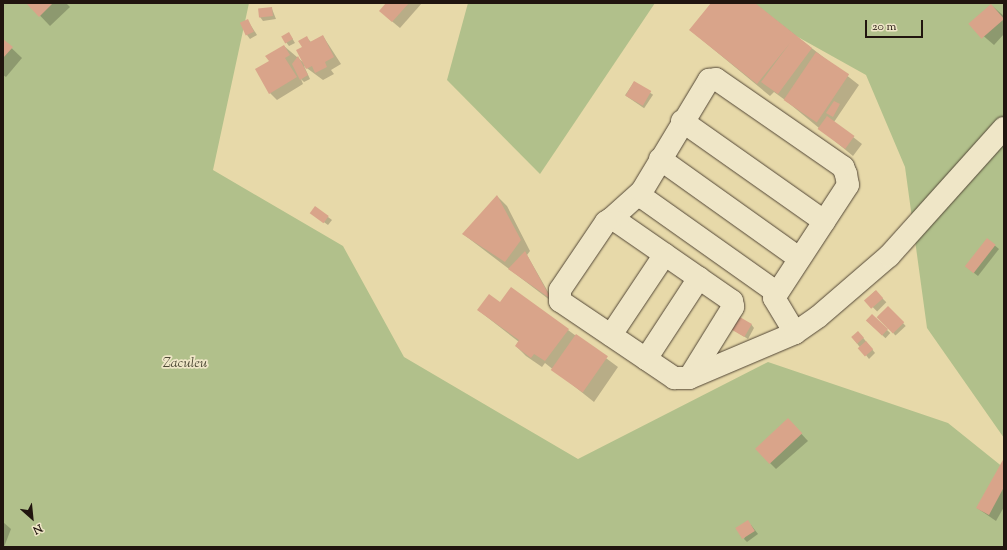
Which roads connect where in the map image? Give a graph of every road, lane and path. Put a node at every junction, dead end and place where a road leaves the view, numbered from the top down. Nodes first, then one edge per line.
1 (682, 121) junction
2 (1004, 128) edge
3 (660, 159) junction
4 (642, 191) junction
5 (611, 219) junction
6 (824, 221) junction
7 (666, 254) junction
8 (799, 258) junction
9 (699, 278) junction
10 (776, 292) junction
11 (795, 333) junction
12 (611, 335) junction
13 (646, 359) junction
14 (689, 378) junction

1 - 3 street
1 - 6 street
1 - 6 street
2 - 11 street
3 - 4 street
3 - 8 street
4 - 5 street
4 - 10 street
5 - 7 street
5 - 12 street
6 - 8 street
7 - 9 street
7 - 12 street
8 - 10 street
9 - 13 street
9 - 14 street
10 - 11 street
11 - 14 street
12 - 13 street
13 - 14 street

